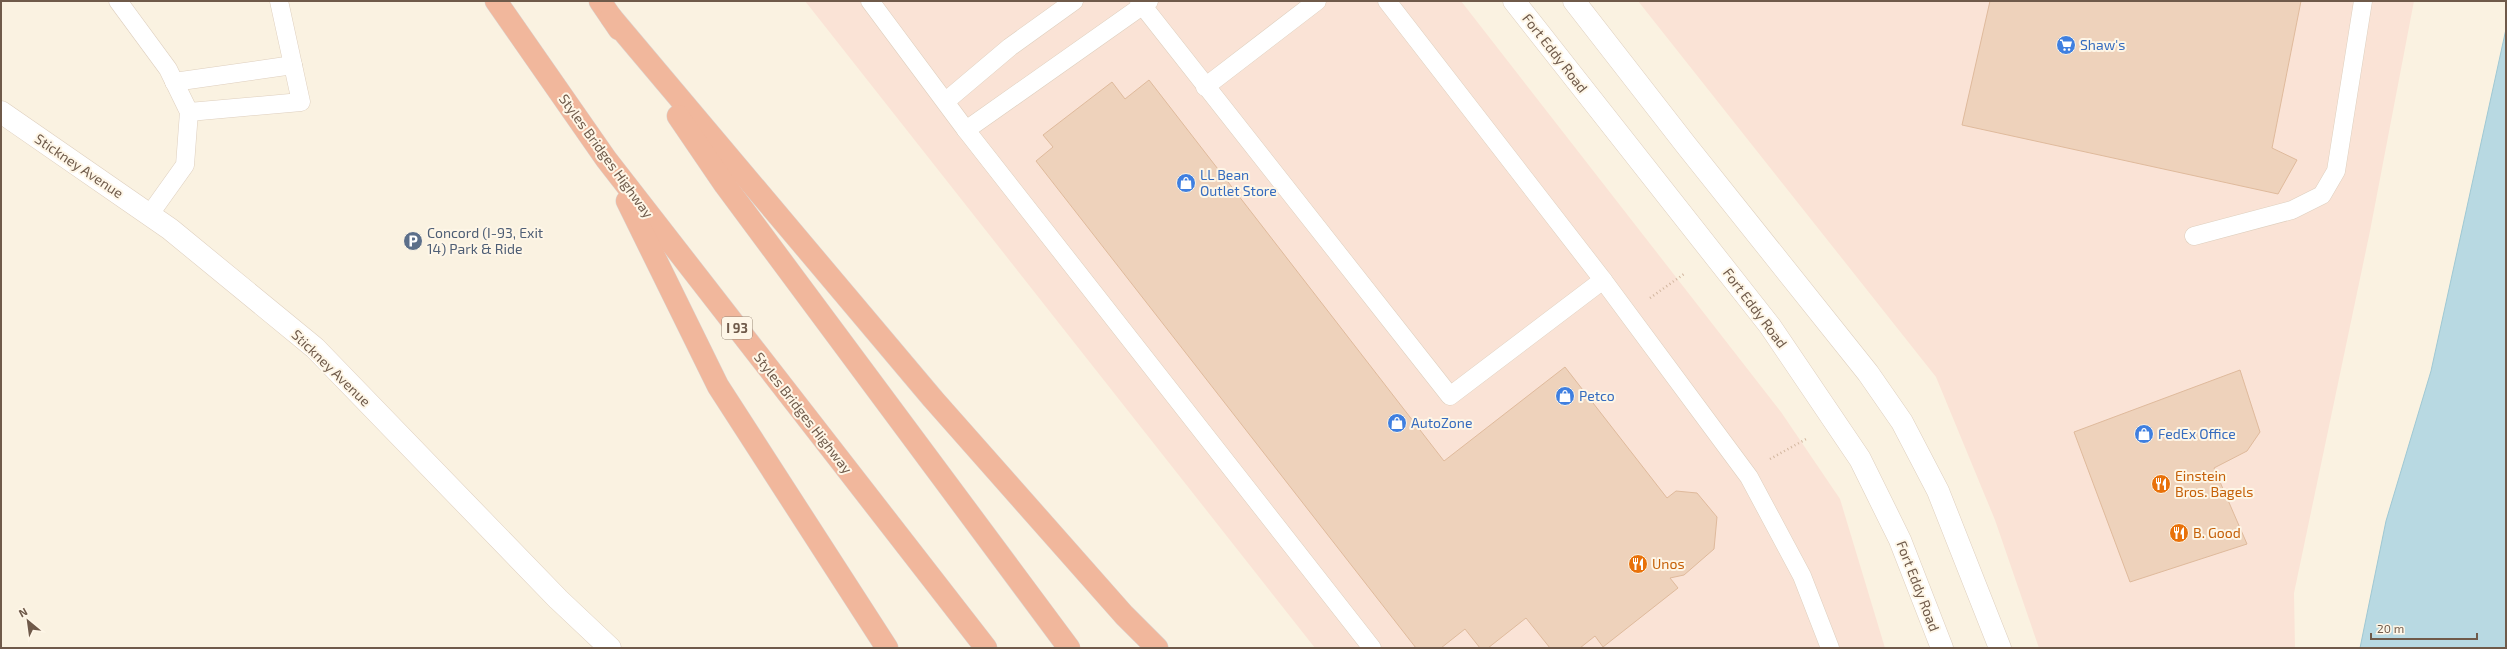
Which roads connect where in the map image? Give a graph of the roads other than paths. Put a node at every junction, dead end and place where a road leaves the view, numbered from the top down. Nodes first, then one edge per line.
1 (118, 1) edge
2 (279, 1) edge
3 (496, 1) edge
4 (870, 1) edge
5 (1074, 1) edge
6 (1317, 1) edge
7 (1387, 1) edge
8 (1514, 1) edge
9 (1574, 1) edge
10 (2363, 1) edge
11 (1144, 3) edge
12 (605, 9) edge
13 (293, 65) junction
14 (174, 82) junction
15 (1204, 87) junction
16 (946, 101) junction
17 (1, 112) edge
18 (189, 112) junction
19 (966, 130) junction
20 (606, 159) junction
21 (150, 214) junction
22 (2194, 236) dead end
23 (1602, 280) junction
24 (610, 648) edge
25 (887, 648) edge
26 (986, 648) edge
27 (1069, 648) edge
28 (1157, 648) edge
29 (1372, 648) edge
30 (1830, 648) edge
31 (1942, 648) edge
32 (2000, 648) edge

1 - 14 lane
2 - 13 lane
3 - 20 highway, Styles Bridges Highway / I 93
4 - 16 lane
5 - 16 lane
6 - 15 lane
7 - 23 lane
8 - 31 street, Fort Eddy Road
9 - 32 street
10 - 22 lane
11 - 15 lane
11 - 19 lane
12 - 27 highway
12 - 28 highway
13 - 14 lane
13 - 18 lane
14 - 18 lane
15 - 23 lane
16 - 19 lane
17 - 21 street, Stickney Avenue
18 - 21 lane
19 - 29 lane
20 - 25 highway
20 - 26 highway, Styles Bridges Highway / I 93
21 - 24 street, Stickney Avenue
23 - 30 lane

